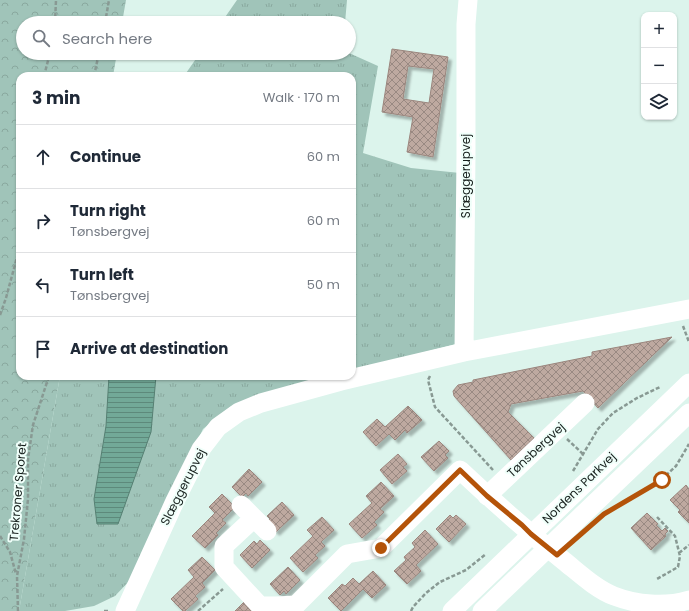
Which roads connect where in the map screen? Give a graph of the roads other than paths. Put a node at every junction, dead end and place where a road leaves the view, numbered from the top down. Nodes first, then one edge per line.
1 (468, 0) edge
2 (689, 309) edge
3 (464, 352) junction
4 (356, 377) edge
5 (345, 380) edge
6 (689, 383) edge
7 (585, 403) dead end
8 (689, 413) edge
9 (487, 496) junction
10 (254, 518) dead end
11 (531, 534) junction
12 (548, 548) junction
13 (689, 600) edge
14 (125, 611) edge
15 (452, 611) edge
16 (482, 611) edge

1 - 3 street, Slæggerupvej
2 - 3 street, Slæggerupvej
3 - 4 street, Slæggerupvej
5 - 14 street, Slæggerupvej
6 - 11 street, Nordens Parkvej
7 - 9 street, Tønsbergvej
8 - 12 street, Nordens Parkvej
9 - 10 street
9 - 11 street
11 - 12 street
11 - 15 street, Nordens Parkvej
12 - 13 street
12 - 16 street, Nordens Parkvej

